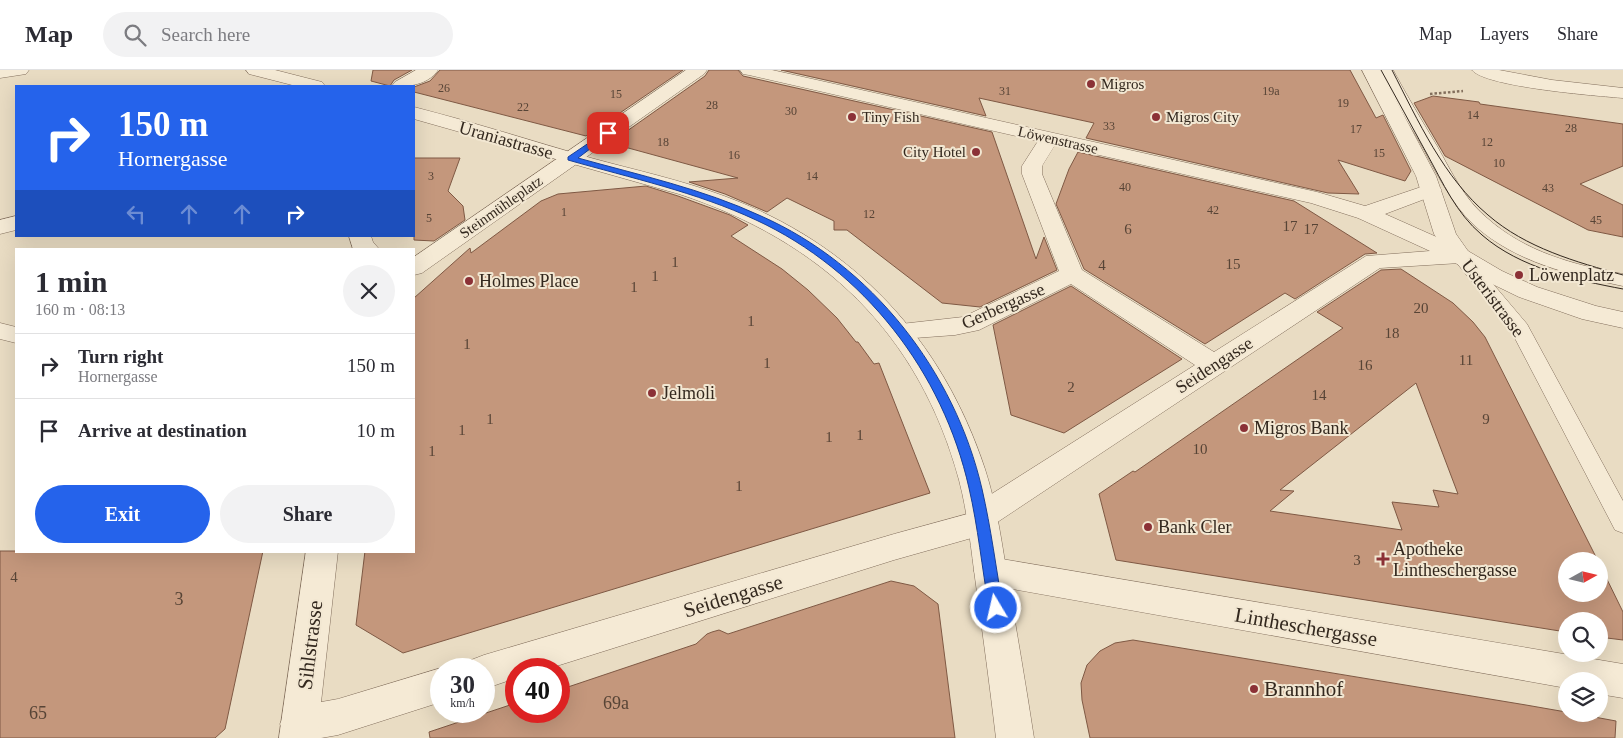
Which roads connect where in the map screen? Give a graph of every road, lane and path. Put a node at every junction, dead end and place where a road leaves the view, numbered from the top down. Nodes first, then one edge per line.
1 (20, 70) edge
2 (255, 70) edge
3 (429, 70) edge
4 (698, 70) edge
5 (749, 70) edge
6 (1371, 70) edge
7 (1386, 70) edge
8 (1482, 70) edge
9 (0, 73) edge
10 (312, 85) edge
11 (403, 85) edge
12 (1623, 93) edge
13 (415, 113) edge
14 (1050, 138) junction
15 (571, 158) junction
16 (1431, 190) junction
17 (1366, 213) junction
18 (15, 223) edge
19 (0, 227) edge
20 (360, 237) edge
21 (366, 248) edge
22 (1460, 256) junction
23 (419, 260) edge
24 (1072, 274) junction
25 (1623, 280) edge
26 (1623, 320) edge
27 (0, 331) edge
28 (901, 331) junction
29 (15, 335) edge
30 (1216, 365) junction
31 (982, 520) junction
32 (1623, 523) edge
33 (322, 553) edge
34 (990, 571) junction
35 (495, 669) edge
36 (1623, 681) edge
37 (430, 688) edge
38 (299, 731) edge
39 (1015, 738) edge

1 - 9 street
2 - 10 street
3 - 11 street
4 - 15 street, Steinmühleplatz
5 - 14 street, Löwenstrasse
6 - 16 street, Usteristrasse
7 - 25 lane
8 - 12 street
13 - 15 street, Uraniastrasse
14 - 17 street, Löwenstrasse
14 - 24 street
15 - 23 street, Steinmühleplatz
15 - 28 street, Uraniastrasse
16 - 17 street
16 - 22 street, Usteristrasse
17 - 22 street, Löwenstrasse
18 - 19 street
20 - 21 street
22 - 26 street, Löwenstrasse
22 - 30 street, Seidengasse
22 - 32 lane, Usteristrasse
24 - 28 street, Gerbergasse
24 - 30 street
27 - 29 street
28 - 31 street, Uraniastrasse
30 - 31 street, Seidengasse
31 - 34 street, Uraniastrasse
31 - 35 street, Seidengasse
33 - 38 street, Sihlstrasse
34 - 36 street, Lintheschergasse
34 - 39 street, Uraniastrasse
37 - 38 street

